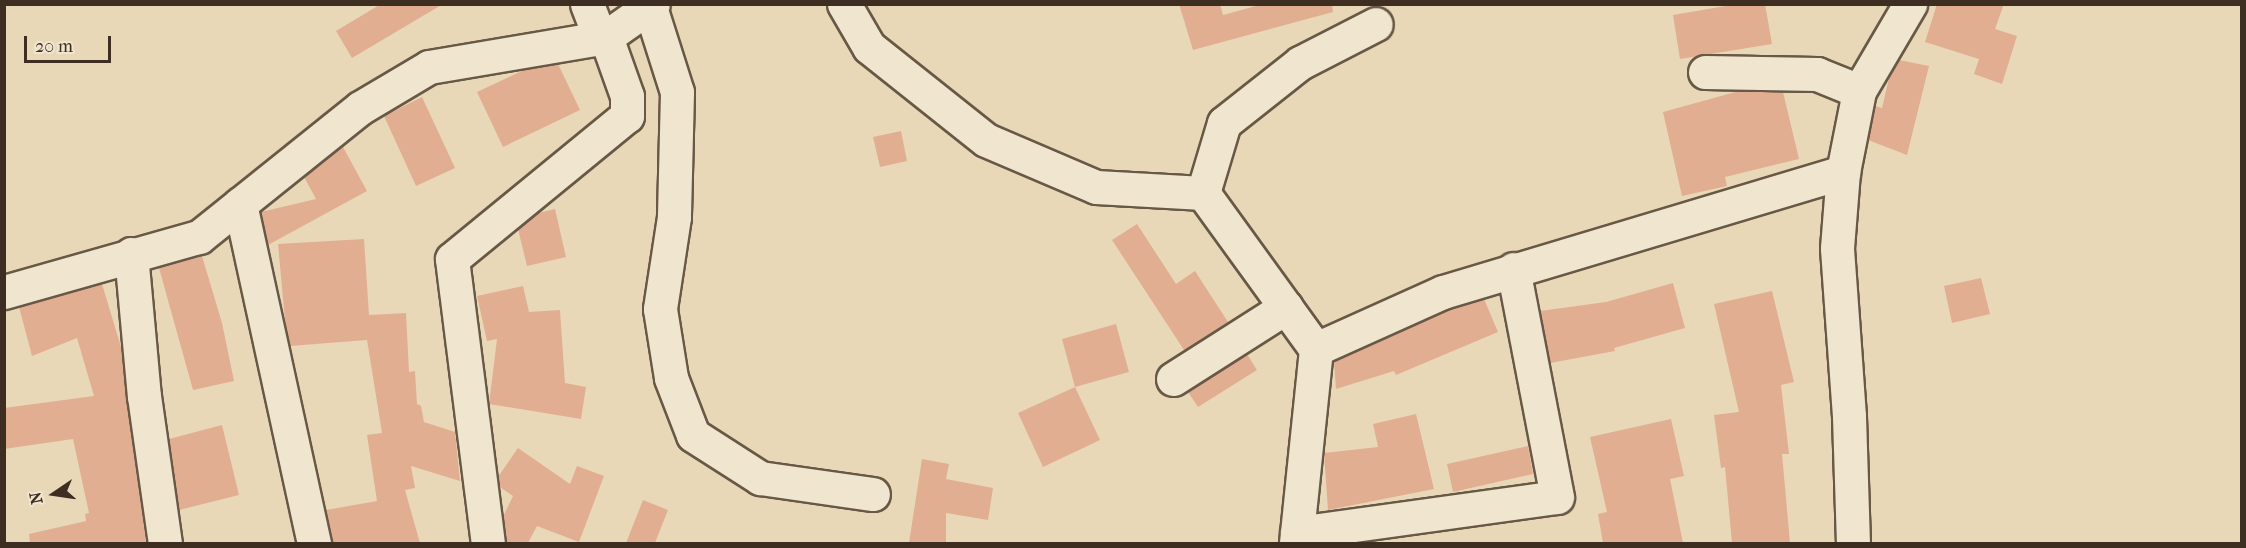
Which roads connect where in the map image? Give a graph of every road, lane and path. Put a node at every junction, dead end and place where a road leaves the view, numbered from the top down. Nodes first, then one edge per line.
1 (587, 4) edge
2 (844, 4) edge
3 (1911, 4) edge
4 (651, 6) edge
5 (1376, 24) dead end
6 (603, 38) junction
7 (1705, 72) dead end
8 (1859, 91) junction
9 (1843, 172) junction
10 (1203, 193) junction
11 (240, 204) junction
12 (131, 254) junction
13 (1513, 269) junction
14 (4, 292) edge
15 (1286, 307) junction
16 (1316, 350) junction
17 (1173, 379) dead end
18 (873, 494) dead end
19 (1296, 538) edge
20 (165, 543) edge
21 (314, 543) edge
22 (488, 543) edge
23 (1853, 543) edge

1 - 6 street
2 - 10 street
3 - 8 street
4 - 6 street
4 - 18 street
5 - 10 street
6 - 11 street
6 - 22 street
7 - 8 street
8 - 9 street
9 - 13 street
9 - 23 street
10 - 15 street
11 - 12 street
11 - 21 street
12 - 14 street
12 - 20 street
13 - 16 street
13 - 19 street
15 - 16 street
15 - 17 street
16 - 19 street

